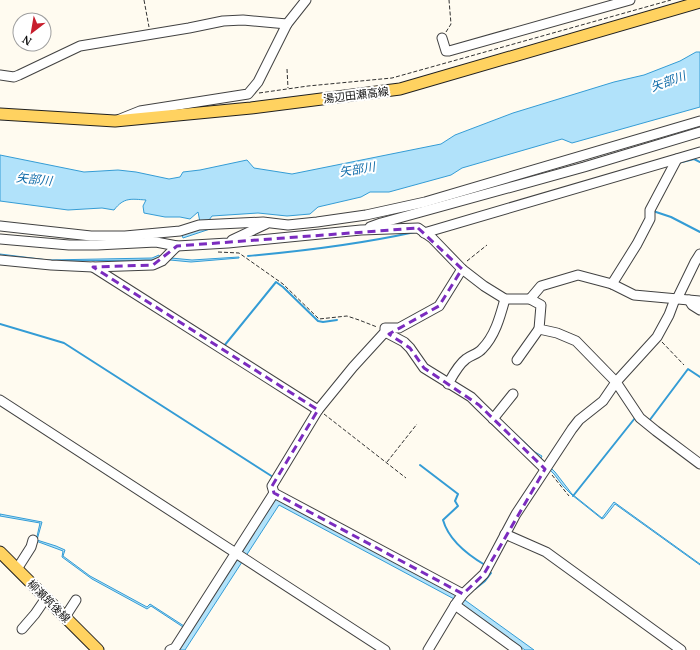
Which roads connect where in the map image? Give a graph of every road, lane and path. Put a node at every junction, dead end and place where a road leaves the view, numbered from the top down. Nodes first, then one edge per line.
1 (144, 0) edge
2 (306, 0) edge
3 (449, 0) edge
4 (630, 0) edge
5 (671, 0) edge
6 (700, 2) edge
7 (287, 24) junction
8 (150, 35) junction
9 (442, 38) joint
10 (287, 69) dead end
11 (0, 75) edge
12 (288, 89) junction
13 (248, 94) junction
14 (0, 114) edge
15 (115, 121) junction
16 (700, 121) edge
17 (700, 132) edge
18 (700, 152) edge
19 (677, 158) junction
20 (268, 223) junction
21 (0, 226) edge
22 (361, 230) junction
23 (424, 233) junction
24 (0, 239) edge
25 (228, 243) junction
26 (487, 245) dead end
27 (177, 246) junction
28 (216, 252) dead end
29 (700, 254) edge
30 (0, 260) edge
31 (93, 267) junction
32 (461, 268) junction
33 (612, 284) junction
34 (505, 299) junction
35 (530, 299) junction
36 (676, 299) junction
37 (689, 300) junction
38 (700, 301) edge
39 (700, 310) edge
40 (539, 329) junction
41 (385, 330) junction
42 (657, 337) junction
43 (517, 360) dead end
44 (684, 365) dead end
45 (616, 382) junction
46 (448, 384) junction
47 (514, 394) dead end
48 (0, 400) edge
49 (318, 410) junction
50 (493, 419) junction
51 (417, 424) dead end
52 (386, 463) junction
53 (700, 464) edge
54 (545, 469) junction
55 (406, 478) dead end
56 (274, 493) junction
57 (569, 496) dead end
58 (505, 534) junction
59 (33, 540) dead end
60 (0, 552) edge
61 (240, 556) junction
62 (17, 569) junction
63 (463, 594) junction
64 (46, 598) junction
65 (76, 600) dead end
66 (455, 605) junction
67 (65, 617) junction
68 (22, 629) dead end
69 (98, 650) edge
70 (170, 650) edge
71 (385, 650) edge
72 (428, 650) edge
73 (517, 650) edge
74 (681, 650) edge

1 - 8 path
2 - 7 street
3 - 9 path
4 - 9 street
5 - 12 path
6 - 15 main road, 湯辺田瀬高線
7 - 8 street
7 - 13 street
8 - 11 street
10 - 12 path
12 - 13 path
13 - 15 street
14 - 15 main road, 湯辺田瀬高線
16 - 20 street
17 - 22 street
18 - 19 street
19 - 23 street
19 - 33 street
20 - 21 street
20 - 25 street
22 - 23 street
22 - 25 street
23 - 32 street
24 - 27 street
25 - 27 street
26 - 32 path
27 - 31 street
28 - 41 path
29 - 36 street
30 - 31 street
31 - 49 street
32 - 34 street
32 - 41 street
33 - 35 street
33 - 36 street
34 - 35 street
34 - 46 street
35 - 40 street
36 - 37 street
36 - 42 street
37 - 38 street
37 - 39 street
40 - 43 street
40 - 45 street
41 - 46 street
41 - 49 street
42 - 44 path
42 - 45 street
45 - 53 street
45 - 54 street
46 - 50 street
47 - 50 street
48 - 61 street
49 - 52 path
49 - 56 street
50 - 54 street
51 - 52 path
52 - 55 path
54 - 57 path
54 - 58 street
56 - 61 street
56 - 63 street
58 - 63 street
58 - 74 street
59 - 62 street
60 - 62 main road, 柳瀬筑後線
61 - 70 street
61 - 71 street
62 - 64 main road, 柳瀬筑後線
63 - 66 street
64 - 67 main road, 柳瀬筑後線
64 - 68 street
65 - 67 street
66 - 72 street
66 - 73 street
67 - 69 main road, 柳瀬筑後線

